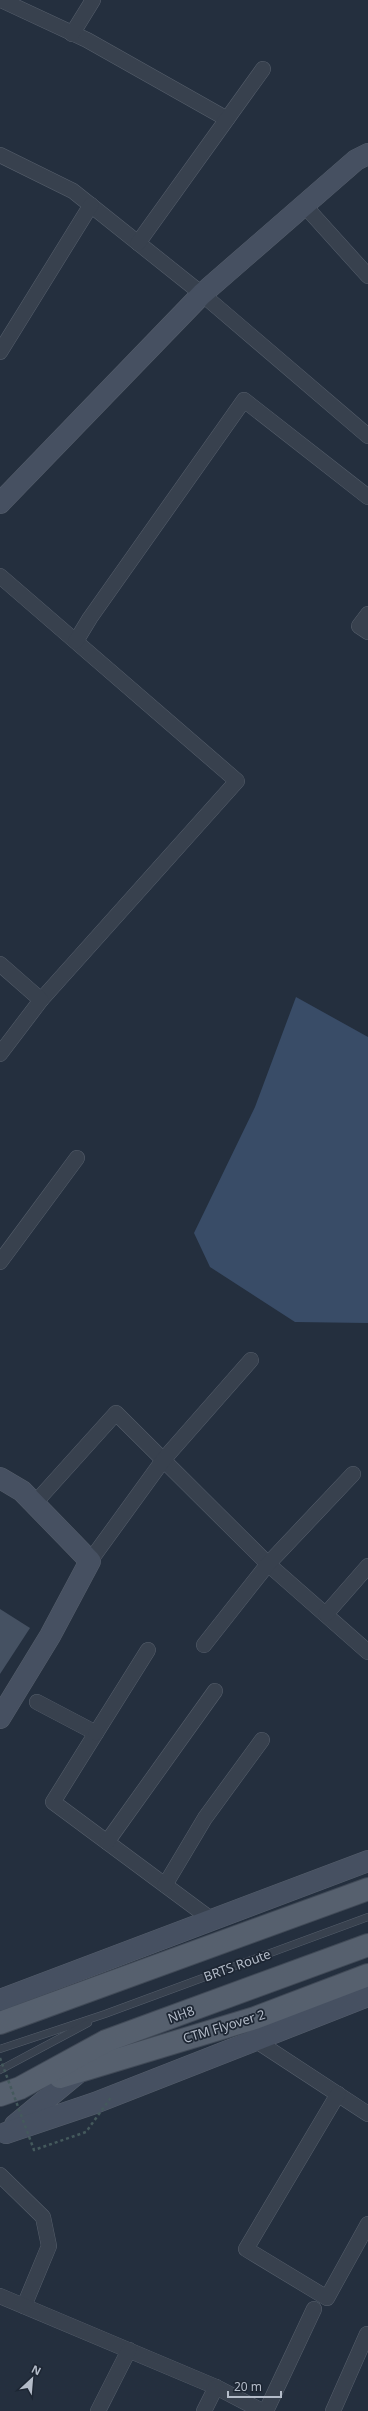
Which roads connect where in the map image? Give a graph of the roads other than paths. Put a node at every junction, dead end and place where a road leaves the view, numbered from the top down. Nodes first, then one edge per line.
1 (1, 0) edge
2 (93, 0) edge
3 (72, 34) junction
4 (263, 69) dead end
5 (227, 118) junction
6 (368, 154) edge
7 (0, 155) edge
8 (91, 205) junction
9 (304, 205) junction
10 (138, 243) junction
11 (368, 276) edge
12 (202, 294) junction
13 (0, 352) edge
14 (368, 436) edge
15 (368, 497) edge
16 (0, 503) edge
17 (0, 576) edge
18 (368, 614) edge
19 (368, 632) edge
20 (76, 641) junction
21 (0, 964) edge
22 (41, 1000) junction
23 (0, 1054) edge
24 (77, 1158) dead end
25 (0, 1262) edge
26 (252, 1360) dead end
27 (164, 1459) junction
28 (353, 1474) dead end
29 (0, 1478) edge
30 (34, 1504) junction
31 (90, 1561) junction
32 (268, 1564) junction
33 (368, 1566) edge
34 (326, 1614) junction
35 (204, 1645) dead end
36 (148, 1650) dead end
37 (368, 1652) edge
38 (215, 1691) dead end
39 (37, 1702) dead end
40 (0, 1718) edge
41 (96, 1733) junction
42 (262, 1740) dead end
43 (107, 1842) junction
44 (368, 1861) edge
45 (165, 1885) junction
46 (368, 1889) edge
47 (368, 1917) edge
48 (212, 1920) junction
49 (368, 1945) edge
50 (368, 1975) edge
51 (368, 1996) edge
52 (0, 2000) edge
53 (105, 2014) junction
54 (0, 2023) edge
55 (255, 2040) junction
56 (0, 2049) edge
57 (0, 2070) edge
58 (79, 2072) junction
59 (20, 2088) junction
60 (338, 2094) junction
61 (0, 2095) edge
62 (368, 2114) edge
63 (3, 2136) edge
64 (0, 2175) edge
65 (368, 2224) edge
66 (0, 2296) edge
67 (24, 2306) junction
68 (314, 2309) dead end
69 (367, 2334) dead end
70 (128, 2350) junction
71 (216, 2387) junction
72 (98, 2411) edge
73 (204, 2411) edge
74 (262, 2411) edge
75 (266, 2411) edge
76 (333, 2411) edge

1 - 3 street
2 - 3 street
3 - 5 street
4 - 5 street
5 - 10 street
6 - 9 street
7 - 8 street
8 - 10 street
8 - 13 street
9 - 11 street
9 - 12 street
10 - 12 street
12 - 14 street
12 - 16 street
15 - 20 street
17 - 20 street
18 - 19 street
20 - 22 street
21 - 22 street
22 - 23 street
24 - 25 street
26 - 27 street
27 - 30 street
27 - 31 street
27 - 32 street
28 - 32 street
29 - 30 street
30 - 31 street
31 - 40 street
32 - 34 street
32 - 35 street
33 - 34 street
34 - 37 street
36 - 41 street
38 - 43 street
39 - 41 street
41 - 43 street
42 - 45 street
43 - 45 street
44 - 48 street
45 - 48 street
46 - 54 main road
47 - 53 lane, BRTS Route
48 - 52 street
49 - 59 main road, NH8
50 - 58 main road, CTM Flyover 2
51 - 55 street
53 - 56 lane, BRTS Route
53 - 57 lane, BRTS Route
55 - 60 street
55 - 63 street
58 - 59 main road, CTM Flyover 2
58 - 63 street
59 - 61 main road, NH8
60 - 62 street
60 - 65 street
64 - 67 street
66 - 67 street
67 - 70 street
68 - 75 street
69 - 76 street
70 - 71 street
70 - 72 street
71 - 73 street
71 - 74 street

